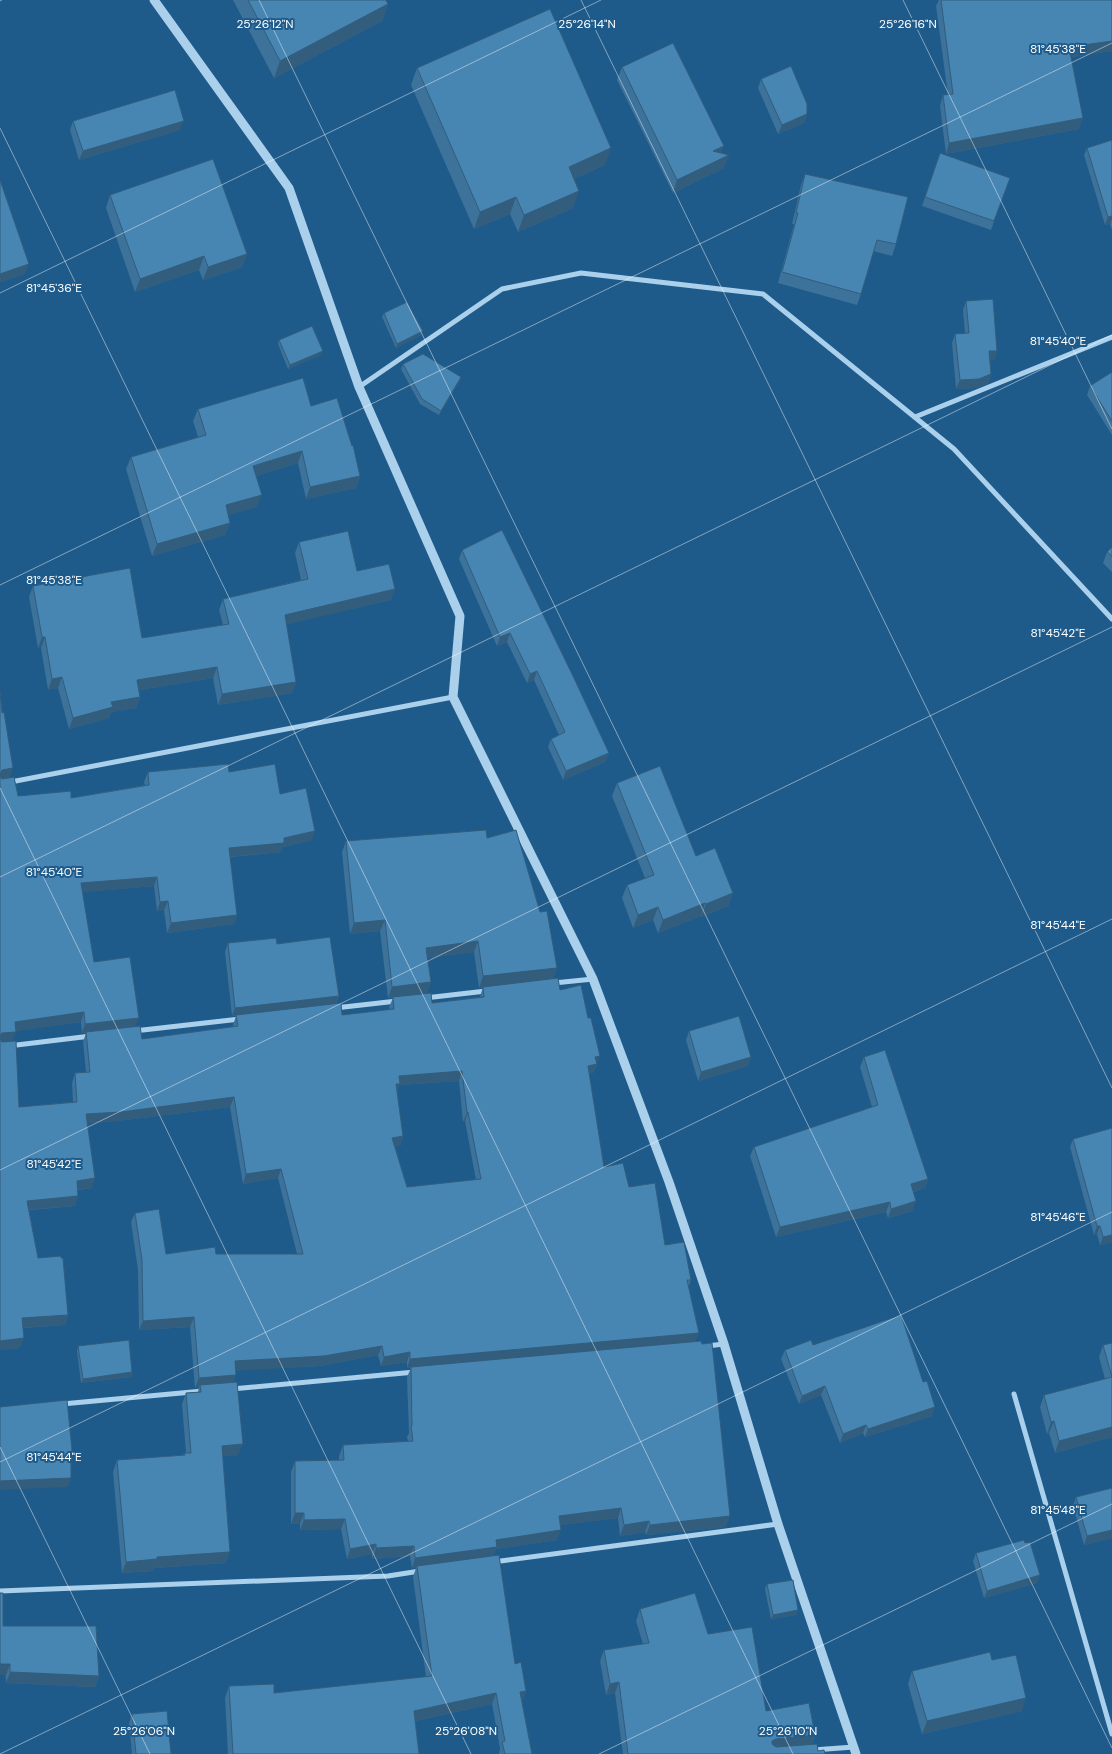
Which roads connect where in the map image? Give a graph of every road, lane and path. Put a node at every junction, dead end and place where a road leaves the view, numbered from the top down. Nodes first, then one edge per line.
1 (154, 0) edge
2 (1112, 337) edge
3 (359, 387) junction
4 (915, 417) junction
5 (1112, 619) edge
6 (453, 697) junction
7 (0, 784) edge
8 (593, 979) junction
9 (544, 984) edge
10 (494, 990) edge
11 (415, 999) edge
12 (405, 1000) edge
13 (326, 1009) edge
14 (247, 1018) edge
15 (128, 1032) edge
16 (99, 1035) edge
17 (0, 1047) edge
18 (724, 1344) junction
19 (704, 1346) edge
20 (417, 1372) edge
21 (228, 1389) edge
22 (208, 1391) edge
23 (1014, 1394) dead end
24 (60, 1404) edge
25 (778, 1524) junction
26 (486, 1563) edge
27 (427, 1571) edge
28 (0, 1590) edge
29 (1112, 1734) edge
30 (810, 1750) edge
31 (855, 1750) edge

1 - 3 street
2 - 4 street
3 - 4 street
3 - 6 street
4 - 5 street
6 - 7 street
6 - 8 street
8 - 9 street
8 - 18 street
10 - 11 street
12 - 13 street
14 - 15 street
16 - 17 street
18 - 19 street
18 - 25 street
20 - 21 street
22 - 24 street
23 - 29 street
25 - 26 street
25 - 31 street
27 - 28 street
30 - 31 street

